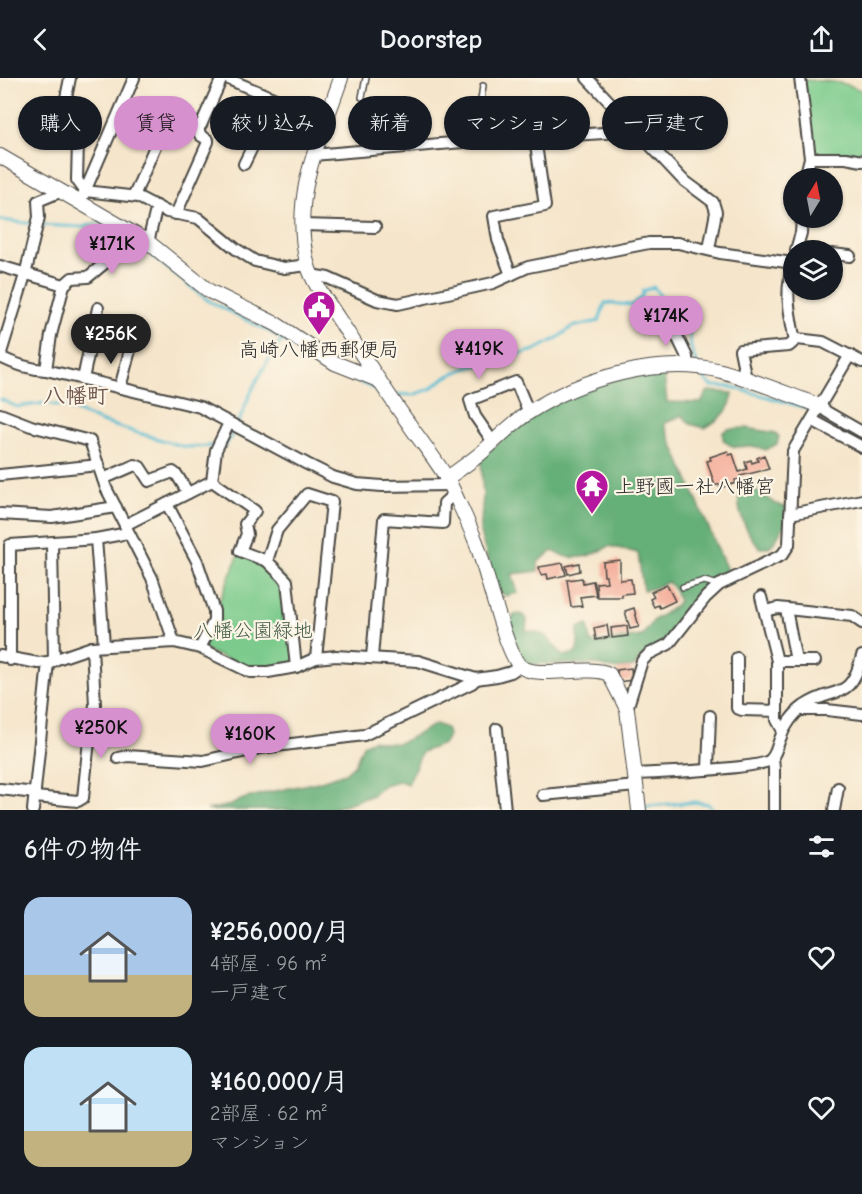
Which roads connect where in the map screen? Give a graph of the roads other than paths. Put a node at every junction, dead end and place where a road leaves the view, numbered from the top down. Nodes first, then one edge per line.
1 (70, 78) edge
2 (134, 78) edge
3 (225, 78) edge
4 (341, 78) edge
5 (366, 78) edge
6 (587, 78) edge
7 (800, 78) edge
8 (483, 86) dead end
9 (266, 96) edge
10 (335, 96) edge
11 (362, 96) edge
12 (482, 96) edge
13 (604, 96) edge
14 (198, 127) joint
15 (444, 144) edge
16 (153, 150) edge
17 (251, 150) edge
18 (315, 150) edge
19 (537, 150) edge
20 (654, 150) edge
21 (313, 155) junction
22 (0, 156) edge
23 (810, 158) junction
24 (862, 161) edge
25 (244, 164) dead end
26 (808, 168) edge
27 (62, 190) junction
28 (83, 196) junction
29 (134, 196) junction
30 (157, 206) junction
31 (176, 214) junction
32 (302, 225) junction
33 (375, 227) dead end
34 (146, 240) junction
35 (709, 249) junction
36 (843, 255) edge
37 (850, 256) dead end
38 (783, 260) edge
39 (0, 266) edge
40 (310, 270) junction
41 (25, 275) junction
42 (511, 275) junction
43 (64, 285) junction
44 (787, 300) edge
45 (98, 308) dead end
46 (652, 321) dead end
47 (797, 339) junction
48 (130, 350) dead end
49 (0, 357) edge
50 (858, 358) edge
51 (688, 367) junction
52 (46, 370) junction
53 (746, 379) junction
54 (83, 380) junction
55 (378, 380) junction
56 (120, 388) junction
57 (820, 406) junction
58 (529, 413) junction
59 (0, 414) edge
60 (812, 420) junction
61 (229, 423) junction
62 (862, 432) edge
63 (493, 442) junction
64 (862, 447) edge
65 (99, 465) junction
66 (0, 475) edge
67 (103, 479) junction
68 (212, 481) junction
69 (450, 486) junction
70 (188, 493) junction
71 (862, 500) edge
72 (167, 504) junction
73 (116, 507) junction
74 (0, 514) edge
75 (790, 514) junction
76 (127, 529) junction
77 (96, 539) junction
78 (51, 543) junction
79 (267, 561) junction
80 (5, 581) edge
81 (719, 585) junction
82 (683, 587) dead end
83 (761, 597) dead end
84 (786, 609) junction
85 (765, 611) junction
86 (862, 623) edge
87 (174, 642) junction
88 (98, 646) junction
89 (200, 648) junction
90 (862, 656) edge
91 (372, 657) junction
92 (5, 658) edge
93 (316, 658) junction
94 (736, 658) dead end
95 (777, 661) junction
96 (796, 661) junction
97 (814, 661) dead end
98 (51, 662) junction
99 (520, 666) junction
100 (296, 667) junction
101 (476, 679) junction
102 (627, 708) junction
103 (799, 710) junction
104 (777, 711) junction
105 (862, 714) edge
106 (710, 716) dead end
107 (497, 729) dead end
108 (783, 731) junction
109 (118, 758) dead end
110 (773, 758) junction
111 (708, 770) junction
112 (635, 780) junction
113 (838, 788) dead end
114 (0, 789) edge
115 (35, 795) junction
116 (543, 795) dead end
117 (33, 810) edge
118 (505, 810) edge
119 (639, 810) edge
120 (774, 810) edge
121 (834, 810) edge

1 - 28 street
2 - 28 street
3 - 9 street
3 - 14 street
4 - 10 street
5 - 11 lane
6 - 13 street
7 - 23 street
8 - 12 lane
14 - 31 street
15 - 21 street
16 - 29 street
17 - 25 street
18 - 21 street
19 - 42 street
20 - 35 street
21 - 32 street
22 - 27 street
23 - 24 street
23 - 26 street
27 - 28 street
27 - 41 street
28 - 29 street
28 - 34 street
29 - 30 street
30 - 31 street
30 - 34 street
31 - 40 street
32 - 33 street
32 - 40 street
34 - 43 street
34 - 55 street
35 - 38 street
35 - 42 street
36 - 37 street
39 - 41 street
40 - 42 street
40 - 55 street
41 - 43 street
41 - 49 street
43 - 52 street
44 - 47 street
45 - 54 street
46 - 51 street
47 - 50 street
47 - 53 street
48 - 56 street
49 - 52 street
50 - 57 street
51 - 53 street
51 - 58 street
52 - 54 street
53 - 57 street
54 - 56 street
55 - 69 street
56 - 61 street
57 - 60 street
57 - 62 street
58 - 63 street
58 - 63 street
59 - 65 street
60 - 64 street
60 - 75 street
61 - 68 street
61 - 69 street
63 - 69 street
65 - 66 street
65 - 67 street
67 - 70 street
67 - 73 street
68 - 70 street
68 - 79 street
69 - 91 street
69 - 99 street
70 - 72 street
71 - 75 street
72 - 76 street
72 - 89 street
73 - 74 street
73 - 76 street
75 - 81 street
76 - 77 street
76 - 87 street
77 - 78 street
77 - 88 street
78 - 80 street
78 - 98 street
79 - 93 street
79 - 100 street
80 - 92 street
81 - 82 lane
81 - 102 street
83 - 85 street
84 - 85 street
84 - 86 street
84 - 96 street
85 - 95 street
87 - 88 street
87 - 89 street
88 - 98 street
88 - 115 street
89 - 100 street
90 - 103 street
91 - 93 street
91 - 101 street
92 - 98 street
93 - 100 street
94 - 104 street
95 - 96 street
95 - 104 street
96 - 97 street
98 - 115 street
99 - 101 street
99 - 102 street
101 - 109 street
102 - 112 street
103 - 105 street
103 - 108 street
104 - 108 street
106 - 111 street
107 - 118 street
108 - 110 street
110 - 111 street
110 - 120 street
111 - 112 street
112 - 116 street
112 - 119 street
113 - 121 street
114 - 115 street
115 - 117 street

